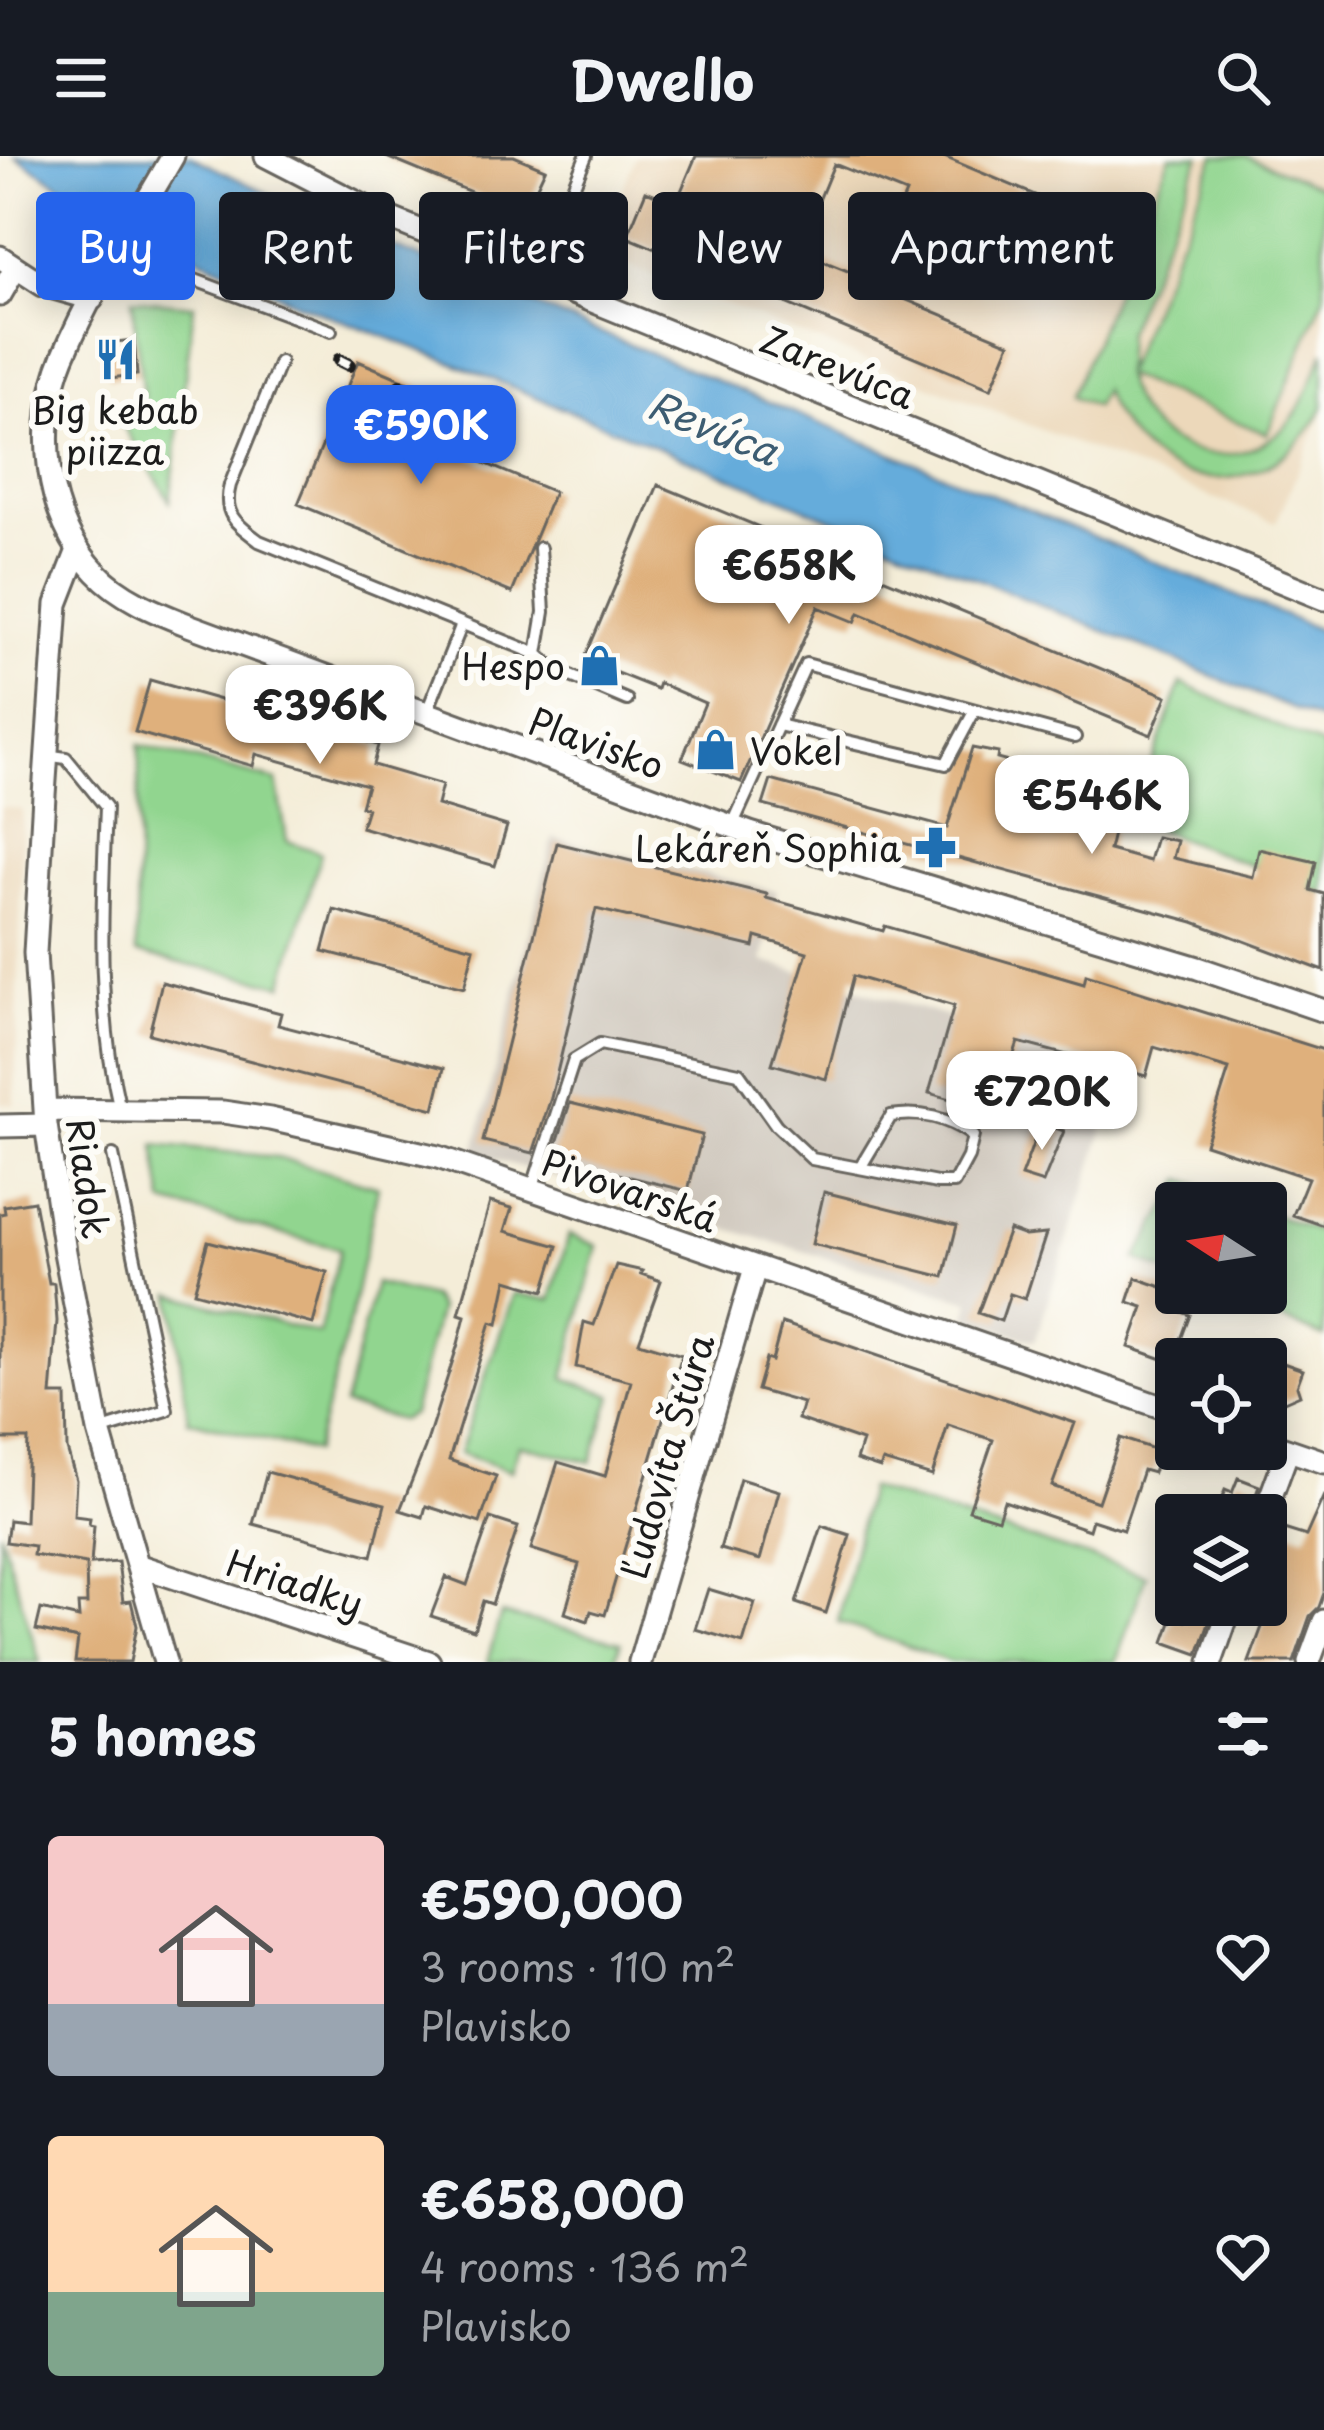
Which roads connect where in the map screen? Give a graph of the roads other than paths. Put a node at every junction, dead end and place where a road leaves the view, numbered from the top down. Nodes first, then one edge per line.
1 (173, 156) edge
2 (266, 156) edge
3 (586, 156) edge
4 (153, 192) edge
5 (571, 192) edge
6 (419, 230) edge
7 (7, 263) edge
8 (195, 280) edge
9 (36, 281) edge
10 (0, 295) edge
11 (92, 300) edge
12 (589, 300) edge
13 (331, 331) dead end
14 (280, 362) dead end
15 (540, 548) dead end
16 (78, 550) junction
17 (1324, 599) edge
18 (462, 624) junction
19 (537, 654) junction
20 (627, 700) dead end
21 (975, 710) junction
22 (426, 714) junction
23 (778, 725) junction
24 (1075, 737) dead end
25 (46, 755) junction
26 (732, 826) junction
27 (1324, 1011) edge
28 (120, 1110) junction
29 (46, 1118) junction
30 (0, 1126) edge
31 (113, 1156) dead end
32 (860, 1168) junction
33 (532, 1189) junction
34 (755, 1268) junction
35 (1155, 1405) edge
36 (99, 1431) junction
37 (1288, 1450) joint
38 (1324, 1462) edge
39 (1272, 1494) edge
40 (140, 1565) junction
41 (1324, 1621) edge
42 (1224, 1626) edge
43 (165, 1662) edge
44 (429, 1662) edge
45 (640, 1662) edge
46 (1210, 1662) edge
47 (1309, 1662) edge

1 - 4 street
2 - 6 street, Zarevúca
3 - 5 lane
7 - 9 street
7 - 10 street
8 - 13 lane
11 - 16 street
12 - 17 street, Zarevúca
14 - 18 lane
15 - 19 lane
16 - 22 street, Plavisko
16 - 25 street, Riadok
18 - 19 lane
18 - 22 lane
19 - 20 lane
21 - 23 lane
21 - 23 lane
21 - 24 lane
22 - 26 street, Plavisko
23 - 26 lane
25 - 28 lane
25 - 29 street, Riadok
26 - 27 street, Plavisko
28 - 29 street, Pivovarská
28 - 33 street, Pivovarská
29 - 30 street, Pivovarská
29 - 36 street, Riadok
31 - 36 lane
32 - 32 lane
32 - 33 lane
33 - 34 street, Pivovarská
34 - 35 street, Pivovarská
34 - 45 street, Ľudovíta Štúra
36 - 40 street, Riadok
37 - 38 street
37 - 39 street
40 - 43 street, Riadok
40 - 44 street, Hriadky
41 - 47 street
42 - 46 street

